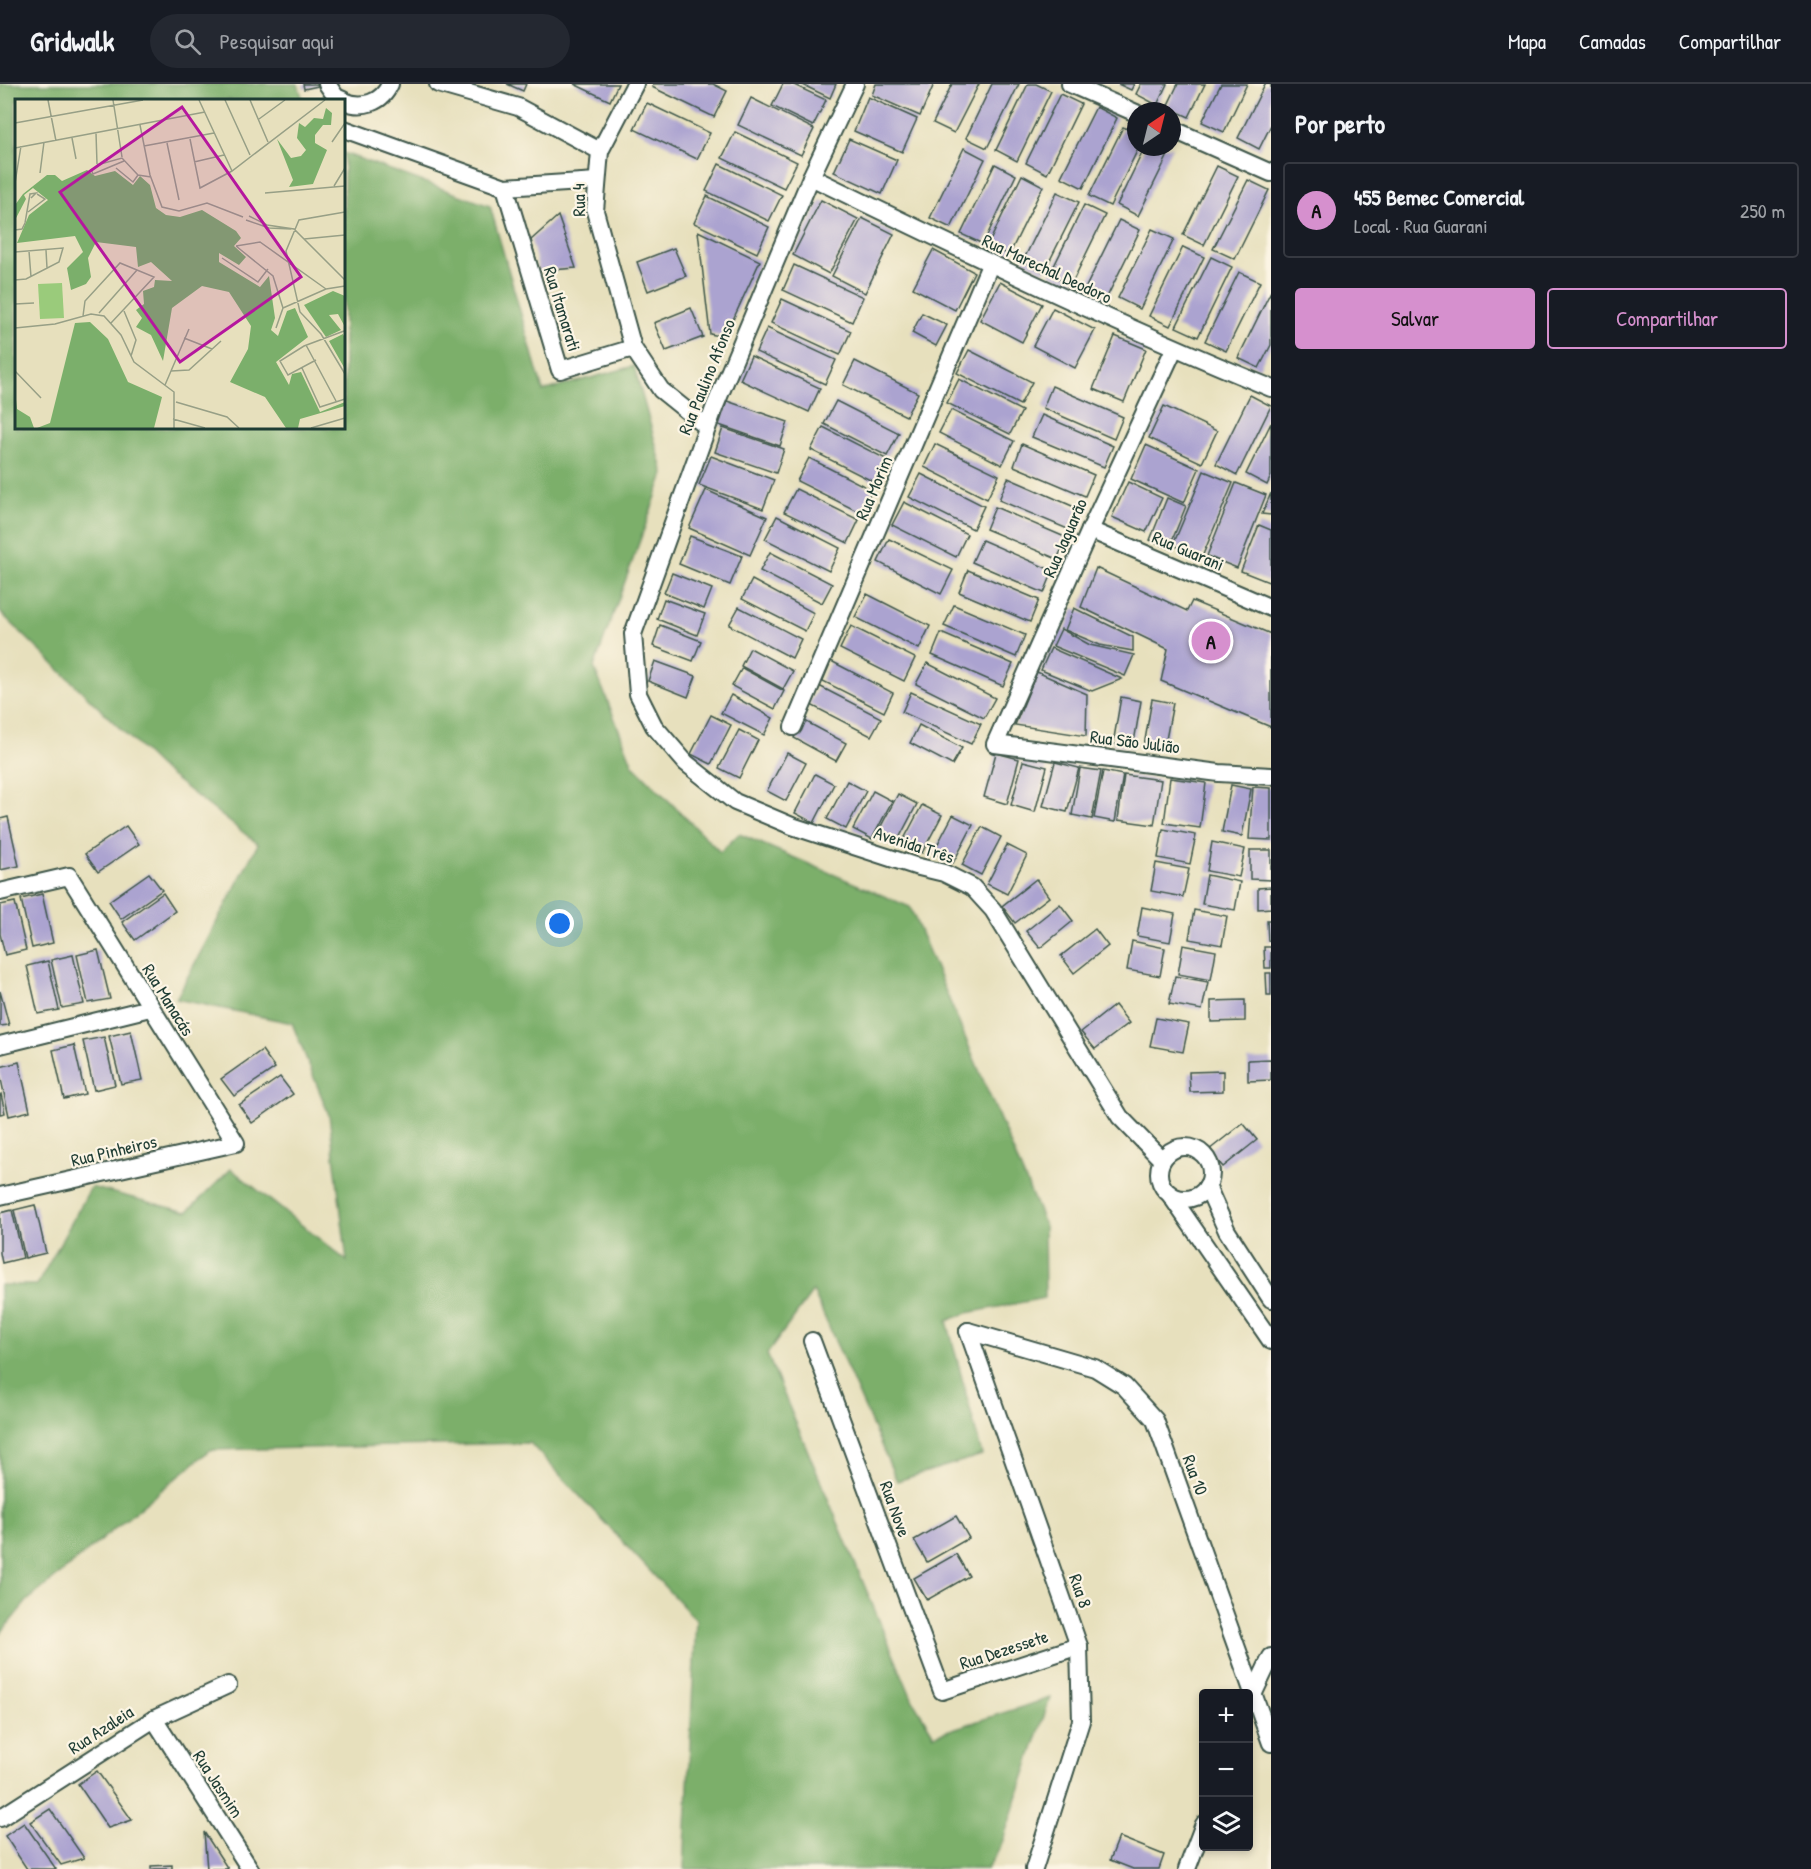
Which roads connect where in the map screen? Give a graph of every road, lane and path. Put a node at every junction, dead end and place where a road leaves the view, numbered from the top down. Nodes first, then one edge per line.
1 (325, 84) edge
2 (390, 84) edge
3 (438, 84) edge
4 (635, 84) edge
5 (855, 84) edge
6 (1071, 84) edge
7 (320, 99) edge
8 (340, 99) edge
9 (345, 102) edge
10 (1127, 109) edge
11 (345, 129) edge
12 (1181, 133) edge
13 (600, 150) junction
14 (1271, 173) edge
15 (811, 177) junction
16 (597, 181) junction
17 (505, 187) junction
18 (990, 265) junction
19 (633, 348) junction
20 (1174, 349) junction
21 (1271, 388) edge
22 (707, 428) junction
23 (1090, 530) junction
24 (1271, 608) edge
25 (638, 694) joint
26 (793, 727) dead end
27 (995, 744) joint
28 (1271, 776) edge
29 (0, 892) edge
30 (150, 1008) junction
31 (0, 1045) edge
32 (236, 1143) joint
33 (1162, 1160) junction
34 (1207, 1186) junction
35 (1169, 1193) junction
36 (0, 1196) edge
37 (1271, 1299) edge
38 (968, 1331) joint
39 (812, 1341) dead end
40 (1271, 1341) edge
41 (1079, 1646) junction
42 (1271, 1657) edge
43 (228, 1685) dead end
44 (1247, 1689) edge
45 (942, 1691) joint
46 (1253, 1696) edge
47 (1253, 1704) edge
48 (154, 1719) junction
49 (1271, 1743) edge
50 (0, 1818) edge
51 (1199, 1835) edge
52 (250, 1869) edge
53 (1034, 1869) edge
54 (1186, 1869) edge

1 - 7 street
1 - 8 street
2 - 9 street
3 - 13 street
4 - 13 street
5 - 15 street, Rua Paulino Afonso
6 - 10 street
11 - 17 street
12 - 14 street
13 - 16 street, Rua 4
15 - 18 street, Rua Marechal Deodoro
15 - 22 street, Rua Paulino Afonso
16 - 17 street
16 - 19 street, Rua 4
17 - 19 street, Rua Itamarati
18 - 20 street, Rua Marechal Deodoro
18 - 26 street, Rua Morim
19 - 22 street, Rua 4
20 - 21 street, Rua Marechal Deodoro
20 - 23 street, Rua Jaguarão
22 - 25 street, Rua Paulino Afonso
23 - 24 street, Rua Guarani
23 - 27 street, Rua Jaguarão
25 - 33 street, Avenida Três
27 - 28 street, Rua São Julião
29 - 30 street, Rua Manacás
30 - 31 street
30 - 32 street, Rua Manacás
32 - 36 street, Rua Pinheiros
33 - 34 street
33 - 35 street
34 - 35 street
34 - 37 street
35 - 40 street
38 - 41 street, Rua 8
38 - 44 street, Rua 10
39 - 45 street, Rua Nove
41 - 45 street, Rua Dezessete
41 - 53 street, Rua 8
42 - 46 street
43 - 48 street, Rua Azaleia
47 - 49 street, Rua 10
48 - 50 street, Rua Azaleia
48 - 52 street, Rua Jasmim
51 - 54 street

